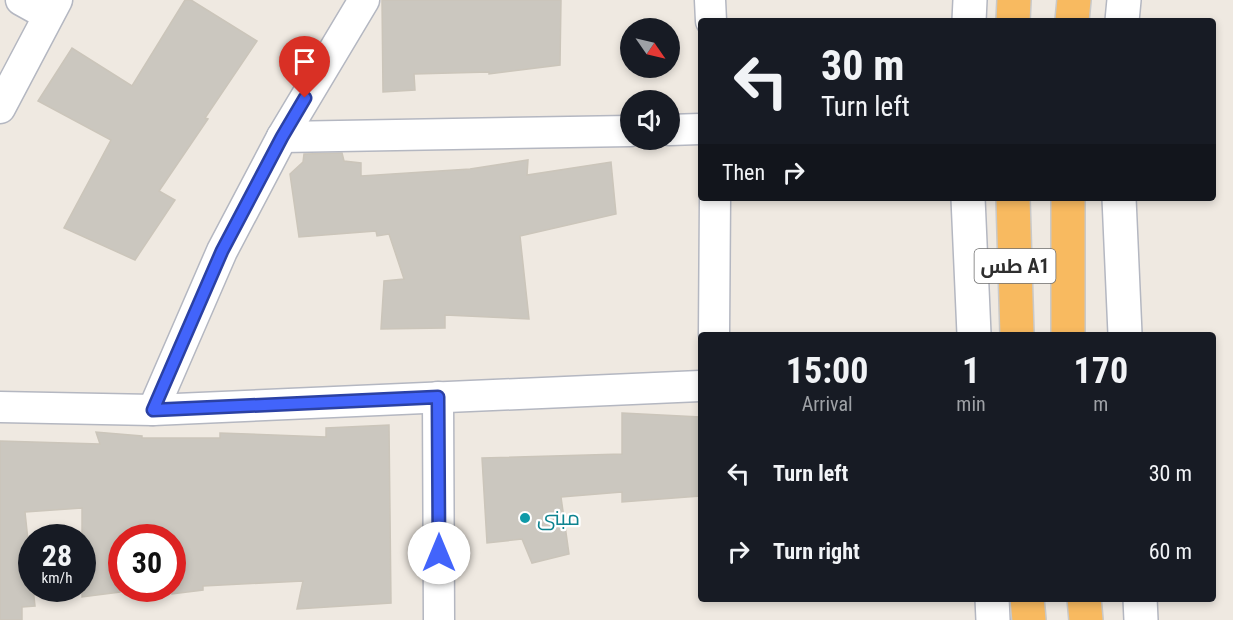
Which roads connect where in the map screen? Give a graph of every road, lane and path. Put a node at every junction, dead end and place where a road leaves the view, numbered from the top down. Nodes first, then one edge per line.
1 (21, 0) edge
2 (364, 0) edge
3 (710, 0) edge
4 (970, 0) edge
5 (1014, 0) edge
6 (1074, 0) edge
7 (1124, 0) edge
8 (53, 8) edge
9 (711, 18) edge
10 (969, 18) edge
11 (1013, 18) edge
12 (1072, 18) edge
13 (1122, 18) edge
14 (0, 108) edge
15 (698, 129) edge
16 (680, 130) edge
17 (620, 131) edge
18 (282, 137) junction
19 (715, 201) edge
20 (968, 201) edge
21 (1013, 201) edge
22 (1068, 201) edge
23 (1119, 201) edge
24 (714, 332) edge
25 (974, 332) edge
26 (1017, 332) edge
27 (1068, 332) edge
28 (1125, 332) edge
29 (698, 386) edge
30 (438, 397) junction
31 (0, 407) edge
32 (153, 410) junction
33 (992, 602) edge
34 (1028, 602) edge
35 (1084, 602) edge
36 (1140, 602) edge
37 (439, 620) edge
38 (993, 620) edge
39 (1029, 620) edge
40 (1086, 620) edge
41 (1141, 620) edge

1 - 8 street
2 - 18 street
3 - 9 street
4 - 10 street
5 - 11 highway
6 - 12 highway
7 - 13 street
8 - 14 street
15 - 16 street
17 - 18 street
18 - 32 street
19 - 24 street
20 - 25 street
21 - 26 highway, طس A1
22 - 27 highway
23 - 28 street
29 - 30 street
30 - 32 street
30 - 37 street
31 - 32 street
33 - 38 street
34 - 39 highway
35 - 40 highway
36 - 41 street

